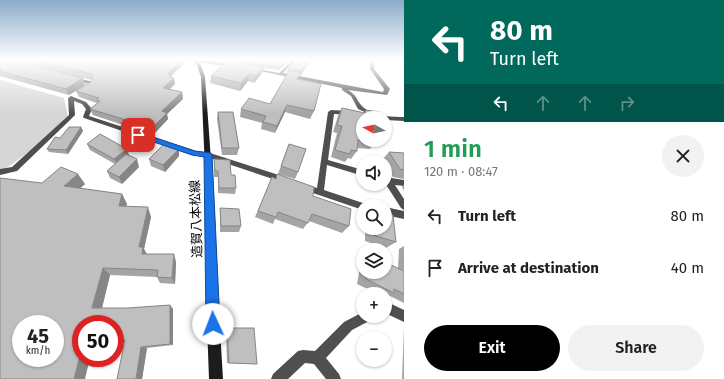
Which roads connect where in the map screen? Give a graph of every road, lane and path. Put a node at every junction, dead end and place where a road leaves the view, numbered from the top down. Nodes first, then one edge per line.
1 (73, 78) edge
2 (203, 78) edge
3 (296, 78) edge
4 (380, 78) edge
5 (342, 88) junction
6 (71, 98) junction
7 (366, 111) edge
8 (356, 114) edge
9 (392, 118) edge
10 (404, 119) edge
11 (208, 155) junction
12 (324, 162) junction
13 (356, 171) edge
14 (0, 172) edge
15 (290, 182) edge
16 (392, 182) edge
17 (297, 184) edge
18 (404, 184) edge
19 (392, 188) edge
20 (320, 192) junction
21 (356, 204) edge
22 (404, 206) edge
23 (392, 212) edge
24 (404, 215) edge
25 (392, 310) edge
26 (404, 316) edge
27 (356, 322) edge
28 (316, 358) junction
29 (216, 379) edge
30 (278, 379) edge
31 (334, 379) edge

1 - 6 street
2 - 11 main road, 造賀八本松線
3 - 5 street
4 - 5 street
5 - 7 street
6 - 11 street
6 - 14 street
8 - 12 street
9 - 10 street
11 - 15 street
11 - 29 main road, 造賀八本松線
12 - 13 street
12 - 20 street
16 - 18 street
17 - 20 street
19 - 22 street
20 - 21 street
23 - 24 street
25 - 26 street
27 - 28 street
28 - 30 street
28 - 31 street

